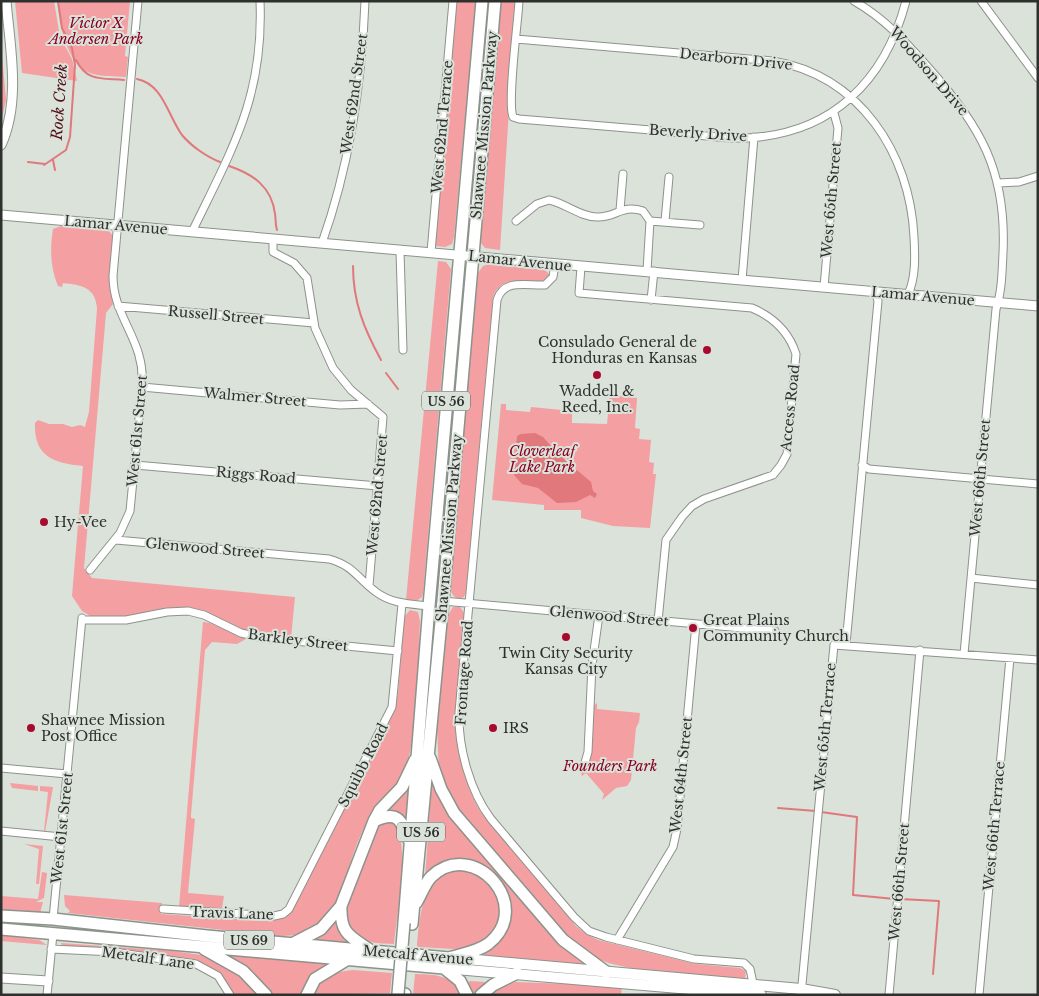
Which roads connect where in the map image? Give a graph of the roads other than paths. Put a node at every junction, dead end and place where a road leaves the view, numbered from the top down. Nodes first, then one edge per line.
1 (6, 1) edge
2 (138, 1) edge
3 (260, 1) edge
4 (365, 1) edge
5 (454, 1) edge
6 (482, 1) edge
7 (494, 1) edge
8 (519, 1) edge
9 (854, 1) edge
10 (906, 1) edge
11 (981, 1) edge
12 (896, 32) junction
13 (5, 39) edge
14 (516, 39) junction
15 (1038, 78) edge
16 (851, 97) junction
17 (834, 113) junction
18 (754, 137) junction
19 (1, 145) edge
20 (623, 174) dead end
21 (1038, 176) edge
22 (670, 177) dead end
23 (998, 183) junction
24 (620, 210) junction
25 (1, 215) edge
26 (516, 221) dead end
27 (650, 221) junction
28 (665, 221) junction
29 (117, 225) junction
30 (700, 225) dead end
31 (192, 232) junction
32 (273, 239) junction
33 (322, 243) junction
34 (400, 251) junction
35 (431, 252) junction
36 (459, 255) junction
37 (472, 256) junction
38 (555, 264) junction
39 (581, 267) junction
40 (650, 271) junction
41 (742, 280) junction
42 (824, 287) junction
43 (875, 291) junction
44 (908, 294) junction
45 (651, 300) junction
46 (998, 302) junction
47 (118, 306) junction
48 (1038, 306) edge
49 (314, 323) junction
50 (403, 350) dead end
51 (142, 387) junction
52 (368, 404) junction
53 (135, 464) junction
54 (862, 465) junction
55 (980, 479) junction
56 (1038, 484) edge
57 (378, 486) junction
58 (116, 540) junction
59 (90, 570) dead end
60 (971, 578) junction
61 (430, 584) junction
62 (1038, 585) edge
63 (369, 586) junction
64 (443, 601) junction
65 (469, 603) junction
66 (402, 604) junction
67 (428, 606) junction
68 (599, 615) junction
69 (82, 619) joint
70 (658, 620) junction
71 (441, 624) junction
72 (696, 624) junction
73 (775, 631) dead end
74 (846, 644) junction
75 (920, 650) junction
76 (398, 651) junction
77 (964, 654) junction
78 (1010, 658) junction
79 (1038, 660) edge
80 (423, 754) junction
81 (584, 766) dead end
82 (1, 768) edge
83 (67, 774) junction
84 (374, 821) junction
85 (1, 832) edge
86 (61, 837) junction
87 (411, 844) junction
88 (307, 874) joint
89 (341, 906) junction
90 (163, 909) dead end
91 (413, 909) junction
92 (1, 916) edge
93 (53, 919) junction
94 (408, 923) junction
95 (1, 926) edge
96 (1, 929) edge
97 (53, 934) junction
98 (93, 938) junction
99 (617, 940) junction
100 (292, 944) junction
101 (199, 946) junction
102 (52, 949) junction
103 (372, 951) junction
104 (348, 959) junction
105 (446, 963) junction
106 (606, 972) junction
107 (517, 973) junction
108 (1, 978) edge
109 (48, 981) junction
110 (755, 991) edge
111 (801, 992) edge
112 (402, 994) edge
113 (47, 995) edge
114 (230, 995) edge
115 (266, 995) edge
116 (307, 995) edge
117 (467, 995) edge
118 (481, 995) edge
119 (761, 995) edge
120 (835, 995) edge
121 (889, 995) edge
122 (979, 995) edge

1 - 13 street
2 - 29 street, West 61st Street
3 - 31 street
4 - 33 street, West 62nd Street
5 - 35 street, West 62nd Terrace
6 - 36 highway, Shawnee Mission Parkway / US 56
7 - 37 highway, Shawnee Mission Parkway / US 56
8 - 14 street
9 - 12 street, Woodson Drive
10 - 12 street, Beverly Drive
11 - 15 street
12 - 16 street, Beverly Drive
12 - 23 street, Woodson Drive
13 - 19 street
14 - 16 street, Dearborn Drive
14 - 18 street, Beverly Drive
16 - 17 street, Beverly Drive
16 - 44 street, Dearborn Drive
17 - 18 street, Beverly Drive
17 - 42 street, West 65th Street
18 - 41 street
20 - 24 street
21 - 23 street
22 - 28 street
23 - 46 street, Woodson Drive
24 - 26 street
24 - 27 street
25 - 29 street, Lamar Avenue
27 - 28 street
27 - 40 street
28 - 30 street
29 - 31 street, Lamar Avenue
29 - 47 street, West 61st Street
31 - 32 street, Lamar Avenue
32 - 33 street, Lamar Avenue
32 - 49 street, West 62nd Street
33 - 34 street, Lamar Avenue
34 - 35 street, Lamar Avenue
34 - 50 street
35 - 36 street, Lamar Avenue
36 - 37 street, Lamar Avenue
36 - 61 highway, Shawnee Mission Parkway / US 56
37 - 38 street, Lamar Avenue
37 - 64 highway, Shawnee Mission Parkway / US 56
38 - 39 street, Lamar Avenue
38 - 65 street, Frontage Road
39 - 40 street, Lamar Avenue
39 - 45 street, Access Road
40 - 41 street, Lamar Avenue
40 - 45 street
41 - 42 street, Lamar Avenue
42 - 43 street, Lamar Avenue
43 - 44 street, Lamar Avenue
43 - 54 street, West 65th Terrace
44 - 46 street, Lamar Avenue
45 - 70 street, Access Road
46 - 48 street, Lamar Avenue
46 - 55 street, West 66th Street
47 - 49 street, Russell Street
47 - 51 street, West 61st Street
49 - 52 street, West 62nd Street
51 - 52 street, Walmer Street
51 - 53 street, West 61st Street
52 - 57 street, West 62nd Street
53 - 57 street, Riggs Road
53 - 58 street, West 61st Street
54 - 55 street
54 - 74 street, West 65th Terrace
55 - 56 street
55 - 60 street, West 66th Street
57 - 63 street, West 62nd Street
58 - 59 street, West 61st Street
58 - 63 street, Glenwood Street
60 - 62 street
60 - 77 street, West 66th Street
61 - 64 highway
61 - 67 highway, Shawnee Mission Parkway / US 56
63 - 66 street, Glenwood Street
64 - 65 street, Glenwood Street
64 - 71 highway, Shawnee Mission Parkway / US 56
65 - 68 street, Glenwood Street
65 - 99 street, Frontage Road
66 - 67 street, Glenwood Street
66 - 76 street
67 - 71 highway
67 - 80 highway, Shawnee Mission Parkway / US 56
68 - 70 street, Glenwood Street
68 - 81 street
69 - 76 street, Barkley Street
69 - 83 street, West 61st Street
70 - 72 street, Glenwood Street
71 - 80 highway, Shawnee Mission Parkway / US 56
72 - 73 street, Glenwood Street
72 - 99 street, West 64th Street
74 - 75 street
74 - 111 street, West 65th Terrace
75 - 77 street
75 - 121 street, West 66th Street
76 - 88 street, Squibb Road
77 - 78 street
78 - 79 street
78 - 122 street, West 66th Terrace
80 - 84 highway
80 - 87 highway, Shawnee Mission Parkway / US 56
80 - 91 highway, Shawnee Mission Parkway / US 56
80 - 106 highway
82 - 83 street
83 - 86 street, West 61st Street
84 - 87 highway
84 - 89 highway
85 - 86 street
86 - 93 street, West 61st Street
87 - 94 highway, Shawnee Mission Parkway / US 56
88 - 90 street, Travis Lane
89 - 100 highway
89 - 103 highway
91 - 94 highway, Shawnee Mission Parkway / US 56
91 - 105 highway, US 69
92 - 93 highway, Metcalf Avenue / US 69
93 - 95 highway
93 - 98 highway
93 - 100 highway, Metcalf Avenue / US 69
94 - 112 highway, Shawnee Mission Parkway / US 56
96 - 97 highway, Metcalf Avenue / US 69
97 - 98 highway, Metcalf Avenue / US 69
97 - 102 street
98 - 101 highway, Metcalf Avenue / US 69
99 - 110 street, Frontage Road
100 - 103 highway, Metcalf Avenue / US 69
101 - 104 highway, Metcalf Avenue
101 - 115 highway, US 69
102 - 109 street
102 - 114 street, Metcalf Lane
103 - 105 highway, Metcalf Avenue / US 69
104 - 105 highway, Metcalf Avenue
104 - 116 highway
105 - 106 main road, Metcalf Avenue
105 - 107 main road, Metcalf Avenue
105 - 117 highway
106 - 110 main road, Metcalf Avenue
107 - 110 main road, Metcalf Avenue
107 - 118 highway
108 - 109 street
109 - 113 street
110 - 111 main road, Metcalf Avenue
110 - 119 main road, Metcalf Avenue
111 - 120 main road, Metcalf Avenue

